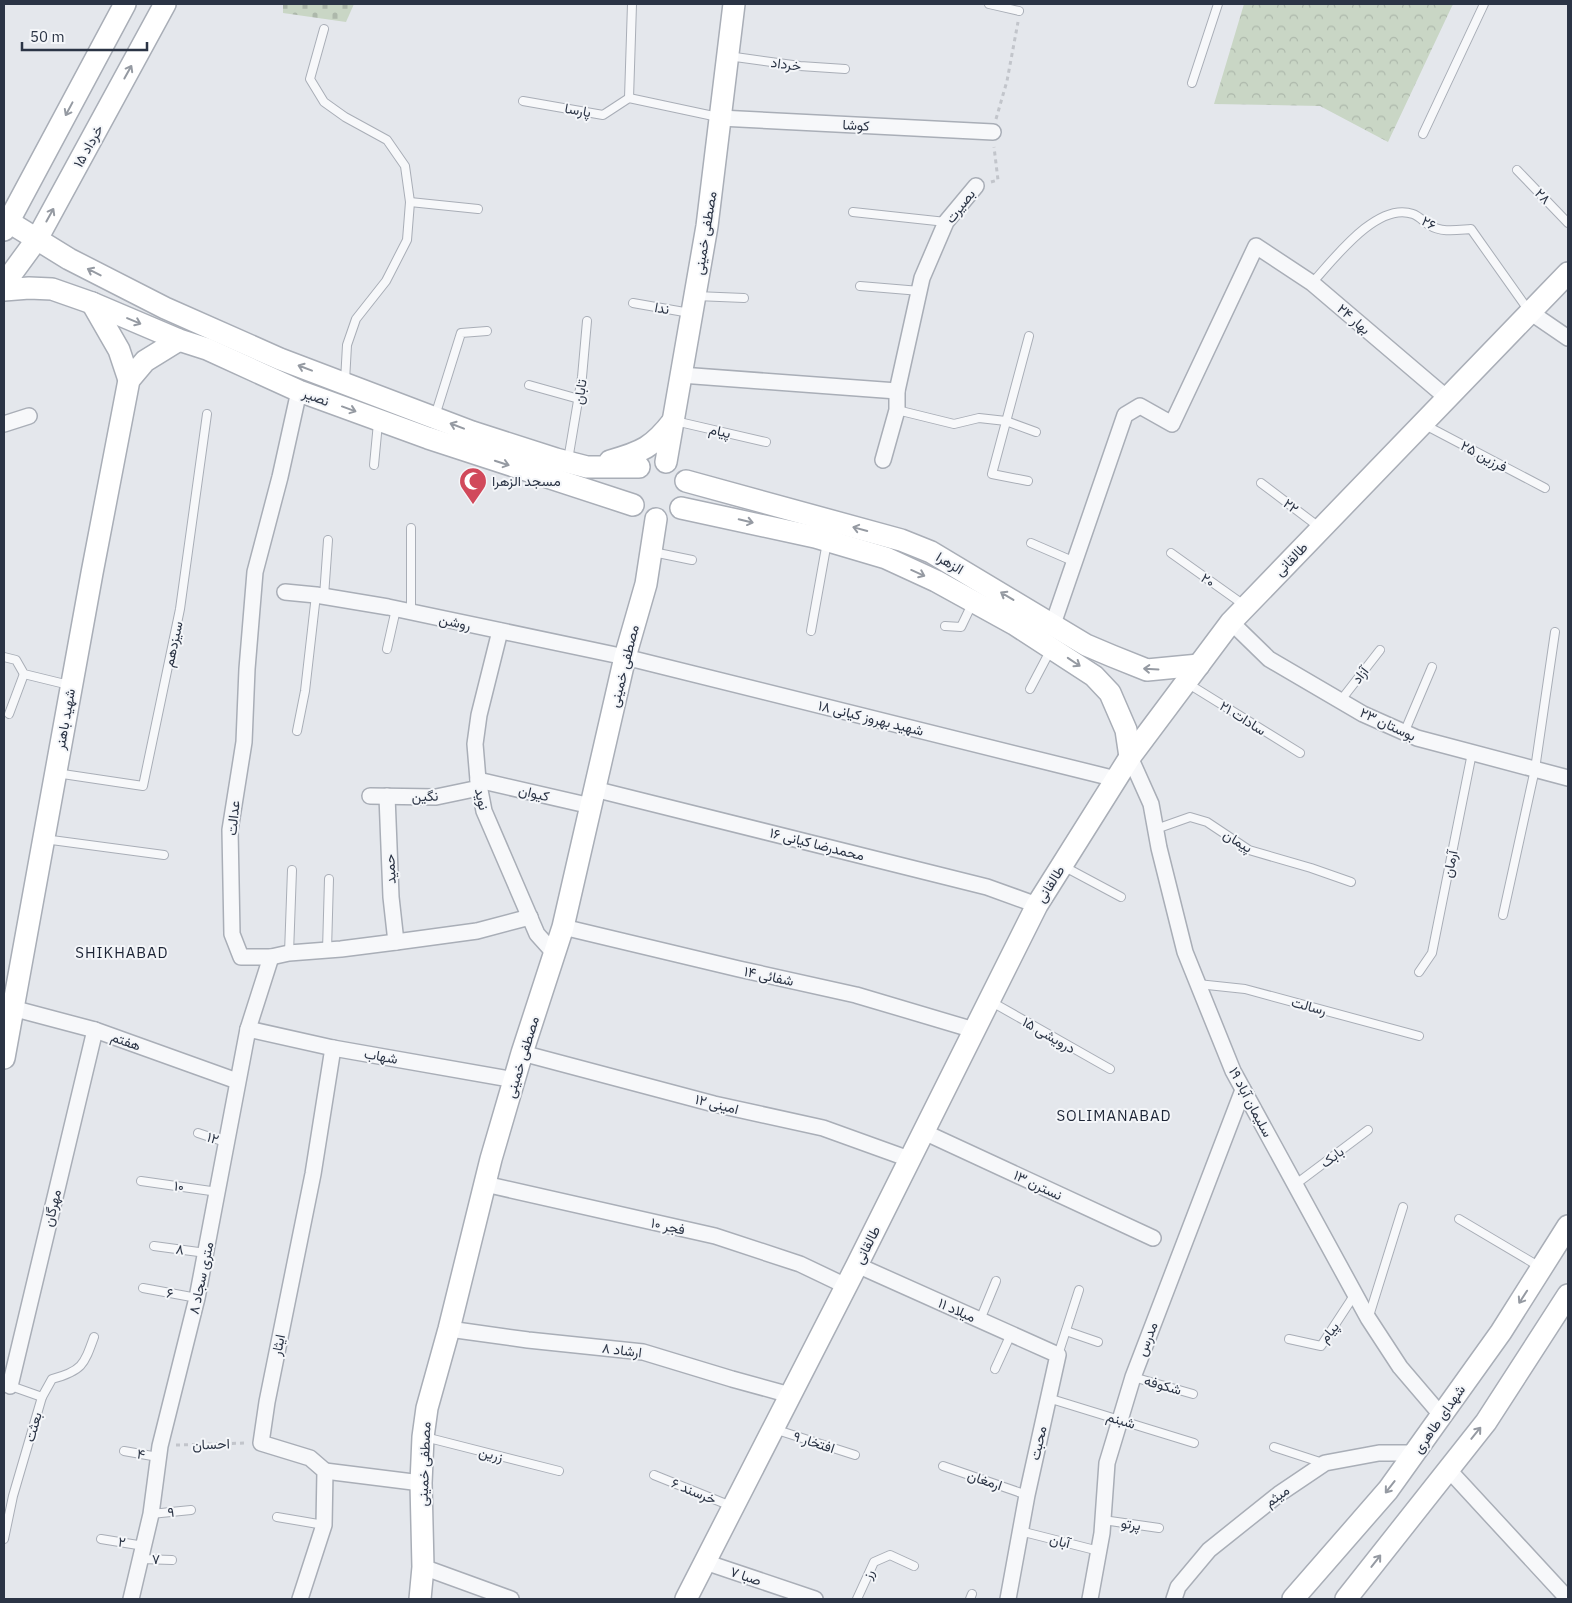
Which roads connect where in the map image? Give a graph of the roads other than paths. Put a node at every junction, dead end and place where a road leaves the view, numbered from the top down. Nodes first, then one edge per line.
1 (124, 4) edge
2 (165, 4) edge
3 (632, 4) edge
4 (734, 4) edge
5 (989, 4) edge
6 (1218, 4) edge
7 (1484, 4) edge
8 (1020, 11) road end
9 (324, 29) dead end
10 (727, 56) junction
11 (845, 70) dead end
12 (1192, 83) dead end
13 (629, 98) junction
14 (523, 101) dead end
15 (720, 118) junction
16 (993, 132) road end
17 (1424, 134) dead end
18 (1518, 170) dead end
19 (976, 186) road end
20 (410, 202) junction
21 (478, 209) dead end
22 (853, 212) dead end
23 (946, 222) junction
24 (1568, 223) edge
25 (7, 226) edge
26 (37, 239) junction
27 (69, 259) junction
28 (1568, 273) edge
29 (1312, 282) junction
30 (4, 284) edge
31 (860, 286) dead end
32 (52, 289) junction
33 (4, 290) edge
34 (920, 291) junction
35 (744, 298) dead end
36 (92, 303) junction
37 (633, 303) dead end
38 (693, 304) junction
39 (1530, 312) junction
40 (587, 321) dead end
41 (487, 331) dead end
42 (1029, 336) dead end
43 (1568, 338) edge
44 (179, 340) junction
45 (280, 359) junction
46 (681, 375) junction
47 (270, 378) junction
48 (129, 380) junction
49 (345, 383) junction
50 (529, 385) dead end
51 (299, 391) junction
52 (897, 391) junction
53 (1447, 398) junction
54 (579, 399) junction
55 (897, 410) junction
56 (207, 414) dead end
57 (29, 416) dead end
58 (434, 418) junction
59 (379, 420) junction
60 (674, 421) junction
61 (1006, 421) junction
62 (4, 424) edge
63 (1422, 424) junction
64 (1036, 432) dead end
65 (766, 442) dead end
66 (883, 460) dead end
67 (666, 462) junction
68 (577, 464) junction
69 (374, 465) dead end
70 (639, 467) junction
71 (686, 481) junction
72 (1028, 481) dead end
73 (1261, 483) dead end
74 (579, 488) junction
75 (1545, 488) dead end
76 (730, 493) junction
77 (633, 505) junction
78 (681, 508) junction
79 (718, 515) junction
80 (656, 519) junction
81 (411, 528) dead end
82 (1321, 528) junction
83 (328, 540) dead end
84 (827, 541) junction
85 (1031, 543) dead end
86 (651, 552) junction
87 (1171, 554) dead end
88 (692, 560) dead end
89 (1074, 562) junction
90 (285, 592) dead end
91 (320, 596) junction
92 (973, 602) junction
93 (1246, 606) junction
94 (403, 611) junction
95 (1231, 622) junction
96 (1053, 624) junction
97 (945, 626) dead end
98 (500, 631) junction
99 (811, 631) dead end
100 (1555, 632) dead end
101 (1052, 648) junction
102 (387, 649) dead end
103 (1380, 650) dead end
104 (4, 656) edge
105 (1112, 656) junction
106 (625, 657) junction
107 (1199, 665) junction
108 (1432, 667) dead end
109 (24, 674) junction
110 (1094, 676) junction
111 (1186, 682) junction
112 (72, 686) junction
113 (1030, 689) dead end
114 (1341, 700) junction
115 (9, 714) dead end
116 (297, 731) dead end
117 (1404, 733) junction
118 (1300, 753) dead end
119 (1472, 753) junction
120 (1130, 757) junction
121 (1535, 769) junction
122 (55, 773) junction
123 (1568, 778) edge
124 (1116, 779) junction
125 (479, 784) junction
126 (370, 796) dead end
127 (387, 796) junction
128 (593, 798) junction
129 (1156, 829) junction
130 (43, 839) junction
131 (164, 855) dead end
132 (1062, 865) junction
133 (292, 870) dead end
134 (329, 879) dead end
135 (1351, 882) dead end
136 (1120, 897) dead end
137 (1037, 904) junction
138 (1503, 914) dead end
139 (530, 917) junction
140 (563, 927) junction
141 (396, 942) junction
142 (327, 950) junction
143 (289, 953) junction
144 (554, 954) junction
145 (271, 957) junction
146 (1419, 972) dead end
147 (1198, 984) junction
148 (989, 1000) junction
149 (12, 1008) junction
150 (248, 1029) junction
151 (95, 1030) junction
152 (974, 1030) junction
153 (1419, 1036) dead end
154 (333, 1048) junction
155 (522, 1053) junction
156 (4, 1058) edge
157 (1110, 1069) dead end
158 (515, 1080) junction
159 (238, 1081) junction
160 (1243, 1090) junction
161 (1368, 1130) dead end
162 (924, 1132) junction
163 (198, 1133) dead end
164 (228, 1143) junction
165 (910, 1159) junction
166 (141, 1181) dead end
167 (485, 1184) junction
168 (1296, 1184) junction
169 (218, 1192) junction
170 (1403, 1208) dead end
171 (1459, 1219) dead end
172 (1568, 1226) edge
173 (1153, 1238) dead end
174 (154, 1246) dead end
175 (206, 1253) junction
176 (857, 1265) junction
177 (1542, 1268) junction
178 (996, 1281) dead end
179 (846, 1286) junction
180 (144, 1288) dead end
181 (1079, 1290) dead end
182 (1355, 1294) junction
183 (1568, 1295) edge
184 (197, 1298) junction
185 (1368, 1318) junction
186 (980, 1320) junction
187 (450, 1329) junction
188 (1066, 1331) junction
189 (1011, 1334) junction
190 (94, 1337) dead end
191 (1289, 1339) dead end
192 (1098, 1342) dead end
193 (1058, 1355) junction
194 (995, 1368) dead end
195 (1133, 1377) junction
196 (7, 1385) edge
197 (1193, 1394) dead end
198 (790, 1395) junction
199 (42, 1397) junction
200 (1048, 1398) junction
201 (1441, 1415) junction
202 (1120, 1420) junction
203 (773, 1429) junction
204 (423, 1437) junction
205 (1194, 1443) dead end
206 (1274, 1447) dead end
207 (124, 1451) dead end
208 (159, 1451) junction
209 (1414, 1453) junction
210 (855, 1455) dead end
211 (1325, 1463) junction
212 (942, 1466) dead end
213 (1448, 1469) junction
214 (325, 1471) junction
215 (559, 1471) dead end
216 (654, 1475) dead end
217 (421, 1483) junction
218 (1027, 1495) junction
219 (733, 1506) junction
220 (191, 1510) dead end
221 (151, 1514) junction
222 (277, 1516) dead end
223 (1103, 1520) junction
224 (324, 1525) junction
225 (1159, 1528) dead end
226 (1020, 1531) junction
227 (4, 1539) edge
228 (101, 1539) dead end
229 (1099, 1551) junction
230 (142, 1553) junction
231 (172, 1560) dead end
232 (705, 1562) junction
233 (914, 1566) dead end
234 (423, 1567) junction
235 (131, 1599) edge
236 (300, 1599) edge
237 (420, 1599) edge
238 (511, 1599) edge
239 (686, 1599) edge
240 (814, 1599) edge
241 (857, 1599) edge
242 (1008, 1599) edge
243 (1090, 1599) edge
244 (1174, 1599) edge
245 (1293, 1599) edge
246 (1346, 1599) edge
247 (1568, 1599) edge

1 -> 25 street
26 -> 2 street, ۱۵ خرداد
3 - 13 lane
4 - 10 street, مصطفی خمینی
5 - 8 lane
6 - 12 lane
7 - 17 lane
9 - 20 lane, نصیر
10 - 11 lane, خرداد
10 - 15 street, مصطفی خمینی
13 - 14 lane, پارسا
13 - 15 lane
15 - 16 street, کوشا
15 - 38 street, مصطفی خمینی
18 - 24 lane, ۲۸
19 - 23 street, بصیرت
20 - 21 lane
20 - 49 lane, نصیر
22 - 23 lane
23 - 34 street, بصیرت
25 - 26 street
26 - 27 street
26 - 30 street, ۱۵ خرداد
27 - 32 street
45 -> 27 street
28 - 39 street, طالقانی
29 - 39 lane, ۲۶
29 - 53 street, بهار ۲۴
29 - 89 street, بهار ۲۴
31 - 34 lane
32 - 33 street, نصیر
32 - 36 street, نصیر
34 - 52 street, بصیرت
35 - 38 lane, ندا
36 -> 44 street, نصیر
36 - 48 street
37 - 38 lane, ندا
38 - 46 street, مصطفی خمینی
39 - 43 street
39 - 53 street, طالقانی
40 - 54 lane, تابان
41 - 58 lane
42 - 61 lane
44 - 47 street, نصیر
44 - 48 street
45 - 47 street
49 -> 45 street
46 - 52 street
46 - 60 street, مصطفی خمینی
47 - 51 street, نصیر
48 - 112 street, شهید باهنر
49 - 58 street
50 - 54 lane
51 -> 59 street, نصیر
51 - 145 street, عدالت
52 - 55 street, بصیرت
53 - 63 street, طالقانی
54 - 68 lane, تابان
55 - 61 lane
55 - 66 street, بصیرت
56 - 122 lane, سیزدهم
57 - 62 street
68 -> 58 street
59 - 69 lane
59 -> 74 street, نصیر
60 - 65 lane, پیام
60 - 67 street, مصطفی خمینی
60 - 68 street
61 - 64 lane
61 - 72 lane
63 - 75 lane, فرزین ۲۵
63 - 82 street, طالقانی
67 - 70 street
67 - 71 street
68 - 70 street
68 - 74 street
70 - 77 street
71 - 76 street, الزهرا
71 - 78 street
73 - 82 lane, ۲۲
74 - 77 street, نصیر
76 - 79 street
96 -> 76 street, الزهرا
77 - 80 street
78 - 79 street, الزهرا
78 - 80 street
79 -> 84 street, الزهرا
80 - 86 street, مصطفی خمینی
81 - 94 lane
82 - 93 street, طالقانی
83 - 91 lane
84 -> 92 street, الزهرا
84 - 99 lane
85 - 89 lane
86 - 88 lane
86 - 106 street, مصطفی خمینی
87 - 93 lane, ۲۰
89 - 96 street
90 - 91 street, روشن
91 - 94 street, روشن
91 - 116 lane
92 - 97 lane
92 - 101 street, الزهرا
93 - 95 street, طالقانی
94 - 98 street, روشن
94 - 102 lane
95 - 107 street, طالقانی
95 - 114 street, بوستان ۲۳
96 - 105 street, الزهرا
98 - 106 street, روشن
98 - 125 street, نوید
100 - 121 lane
101 -> 110 street, الزهرا
101 - 113 lane
103 - 114 lane, آزاد
104 - 109 lane
107 -> 105 street, الزهرا
105 - 110 street
106 - 124 street, شهید بهروز کیانی ۱۸
106 - 128 street, مصطفی خمینی
107 - 111 street, طالقانی
108 - 117 lane
109 - 112 lane
109 - 115 lane
110 - 120 street, الزهرا
111 - 118 lane, سادات ۲۱
111 - 120 street, طالقانی
112 - 122 street, شهید باهنر
114 - 117 street, بوستان ۲۳
117 - 119 street, بوستان ۲۳
119 - 121 street, بوستان ۲۳
119 - 146 lane, آرمان
120 - 124 street, طالقانی
120 - 129 street, سلیمان آباد ۱۹
121 - 123 street, بوستان ۲۳
121 - 138 lane
122 - 130 street, شهید باهنر
124 - 132 street, طالقانی
125 - 127 street, نگین
125 - 128 street, کیوان
125 - 139 street, نوید
126 - 127 street, نگین
127 - 141 street, حمید
128 - 137 street, محمدرضا کیانی ۱۶
128 - 140 street, مصطفی خمینی
129 - 135 lane, پیمان
129 - 147 street, سلیمان آباد ۱۹
130 - 131 lane
130 - 149 street, شهید باهنر
132 - 136 lane
132 - 137 street, طالقانی
133 - 143 lane
134 - 142 lane
137 - 148 street, طالقانی
139 - 141 street, عدالت
139 - 144 street, نوید
140 - 144 street, مصطفی خمینی
140 - 152 street, شفائی ۱۴
141 - 142 street, عدالت
142 - 143 street, عدالت
143 - 145 street, عدالت
144 - 155 street, مصطفی خمینی
145 - 150 street, ۸ متری سجاد
147 - 153 lane, رسالت
147 - 160 street, سلیمان آباد ۱۹
148 - 152 street, طالقانی
148 - 157 lane, درویشی ۱۵
149 - 151 street, هفتم
149 - 156 street, شهید باهنر
150 - 154 street, شهاب
150 - 159 street, ۸ متری سجاد
151 - 159 street, هفتم
151 - 196 street, مهرگان
152 - 162 street, طالقانی
154 - 158 street, شهاب
154 - 214 street, ایثار
155 - 158 street, مصطفی خمینی
155 - 165 street, امینی ۱۲
158 - 167 street, مصطفی خمینی
159 - 164 street, ۸ متری سجاد
160 - 168 street, سلیمان آباد ۱۹
160 - 195 street, مدرس
161 - 168 lane, بابک
162 - 165 street, طالقانی
162 - 173 street, نسترن ۱۳
163 - 164 lane, ۱۲
164 - 169 street, ۸ متری سجاد
165 - 176 street, طالقانی
166 - 169 lane, ۱۰
167 - 179 street, فجر ۱۰
167 - 187 street, مصطفی خمینی
168 - 182 street, سلیمان آباد ۱۹
169 - 175 street, ۸ متری سجاد
170 - 185 lane
171 - 177 lane
172 - 177 street, شهدای طاهری
174 - 175 lane, ۸
175 - 184 street, ۸ متری سجاد
176 - 179 street, طالقانی
176 - 186 street, میلاد ۱۱
177 -> 201 street, شهدای طاهری
178 - 186 lane
179 - 198 street, طالقانی
180 - 184 lane, ۶
181 - 188 lane, محبت
182 - 185 street, سلیمان آباد ۱۹
182 - 191 lane, پیام
213 -> 183 street
184 - 208 street, ۸ متری سجاد
185 - 201 street, سلیمان آباد ۱۹
186 - 189 street, میلاد ۱۱
187 - 198 street, ارشاد ۸
187 - 204 street, مصطفی خمینی
188 - 192 lane
188 - 193 lane, محبت
189 - 193 street, میلاد ۱۱
189 - 194 lane
190 - 199 lane, بعثت
193 - 200 street, محبت
195 - 197 lane, شکوفه
195 - 202 street, مدرس
196 - 199 lane, مهرگان
198 - 203 street, طالقانی
199 - 227 lane, بعثت
200 - 202 lane, شبنم
200 - 218 street, محبت
201 - 209 street, شهدای طاهری
202 - 205 lane, شبنم
202 - 223 street, مدرس
203 - 210 lane, افتخار ۹
203 - 219 street, طالقانی
204 - 215 lane, زرین
204 - 217 street, مصطفی خمینی
206 - 211 lane
207 - 208 lane, ۴
208 - 221 street, ۸ متری سجاد
209 - 211 street, میثم
209 -> 245 street, شهدای طاهری
211 - 244 street, میثم
212 - 218 lane, ارمغان
246 -> 213 street
213 - 247 street
214 - 217 street
214 - 224 street
216 - 219 lane, خرسند ۶
217 - 234 street, مصطفی خمینی
218 - 226 street, محبت
219 - 232 street, طالقانی
220 - 221 lane, ۹
221 - 230 street, ۸ متری سجاد
222 - 224 lane
223 - 225 lane, پرتو
223 - 229 street, مدرس
224 - 236 street
226 - 229 lane, آبان
226 - 242 street, محبت
228 - 230 lane, ۲
229 - 243 street, مدرس
230 - 231 lane, ۷
230 - 235 street, ۸ متری سجاد
232 - 239 street, طالقانی
232 - 240 street, صبا ۷
233 - 241 lane, رز
234 - 237 street, مصطفی خمینی
234 - 238 street

